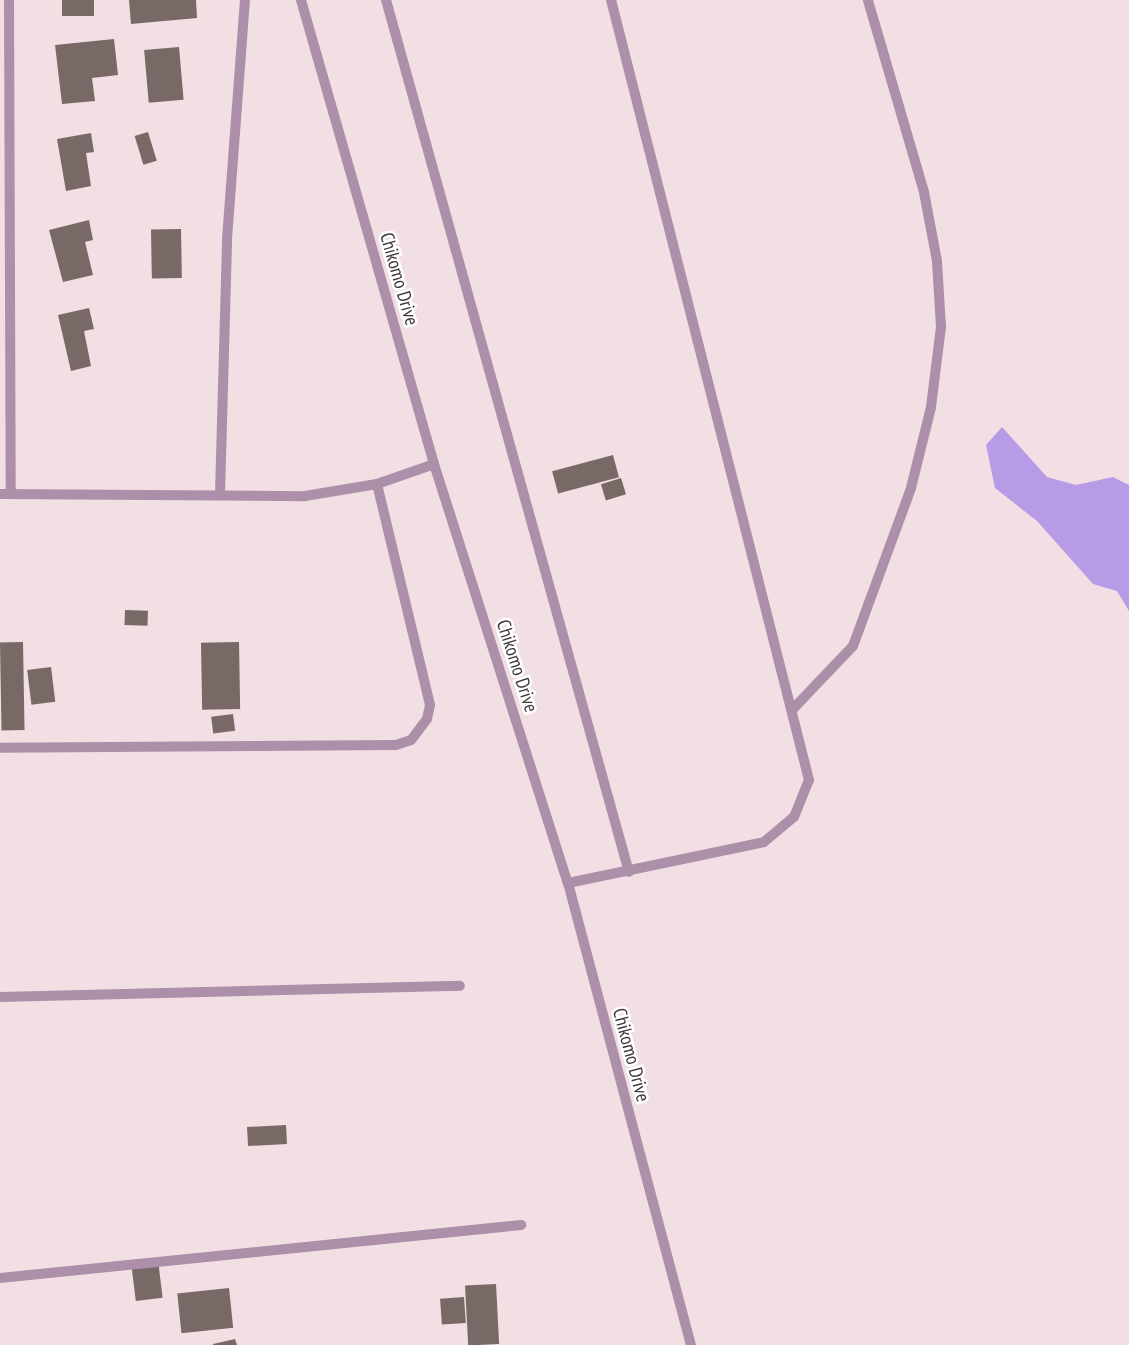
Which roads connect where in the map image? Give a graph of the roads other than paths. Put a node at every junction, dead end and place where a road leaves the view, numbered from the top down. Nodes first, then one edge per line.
1 (9, 0) edge
2 (245, 0) edge
3 (301, 0) edge
4 (386, 0) edge
5 (611, 0) edge
6 (868, 0) edge
7 (434, 464) junction
8 (377, 484) junction
9 (12, 493) junction
10 (0, 494) edge
11 (220, 494) junction
12 (792, 710) junction
13 (0, 748) edge
14 (629, 872) junction
15 (568, 883) junction
16 (460, 986) dead end
17 (0, 997) edge
18 (521, 1225) dead end
19 (0, 1278) edge
20 (690, 1345) edge

1 - 9 street
2 - 11 street
3 - 7 street, Chikomo Drive
4 - 14 street
5 - 12 street
6 - 12 street
7 - 8 street
7 - 15 street, Chikomo Drive
8 - 11 street
8 - 13 street
9 - 10 street
9 - 11 street
12 - 14 street
14 - 15 street
15 - 20 street, Chikomo Drive
16 - 17 street
18 - 19 street

